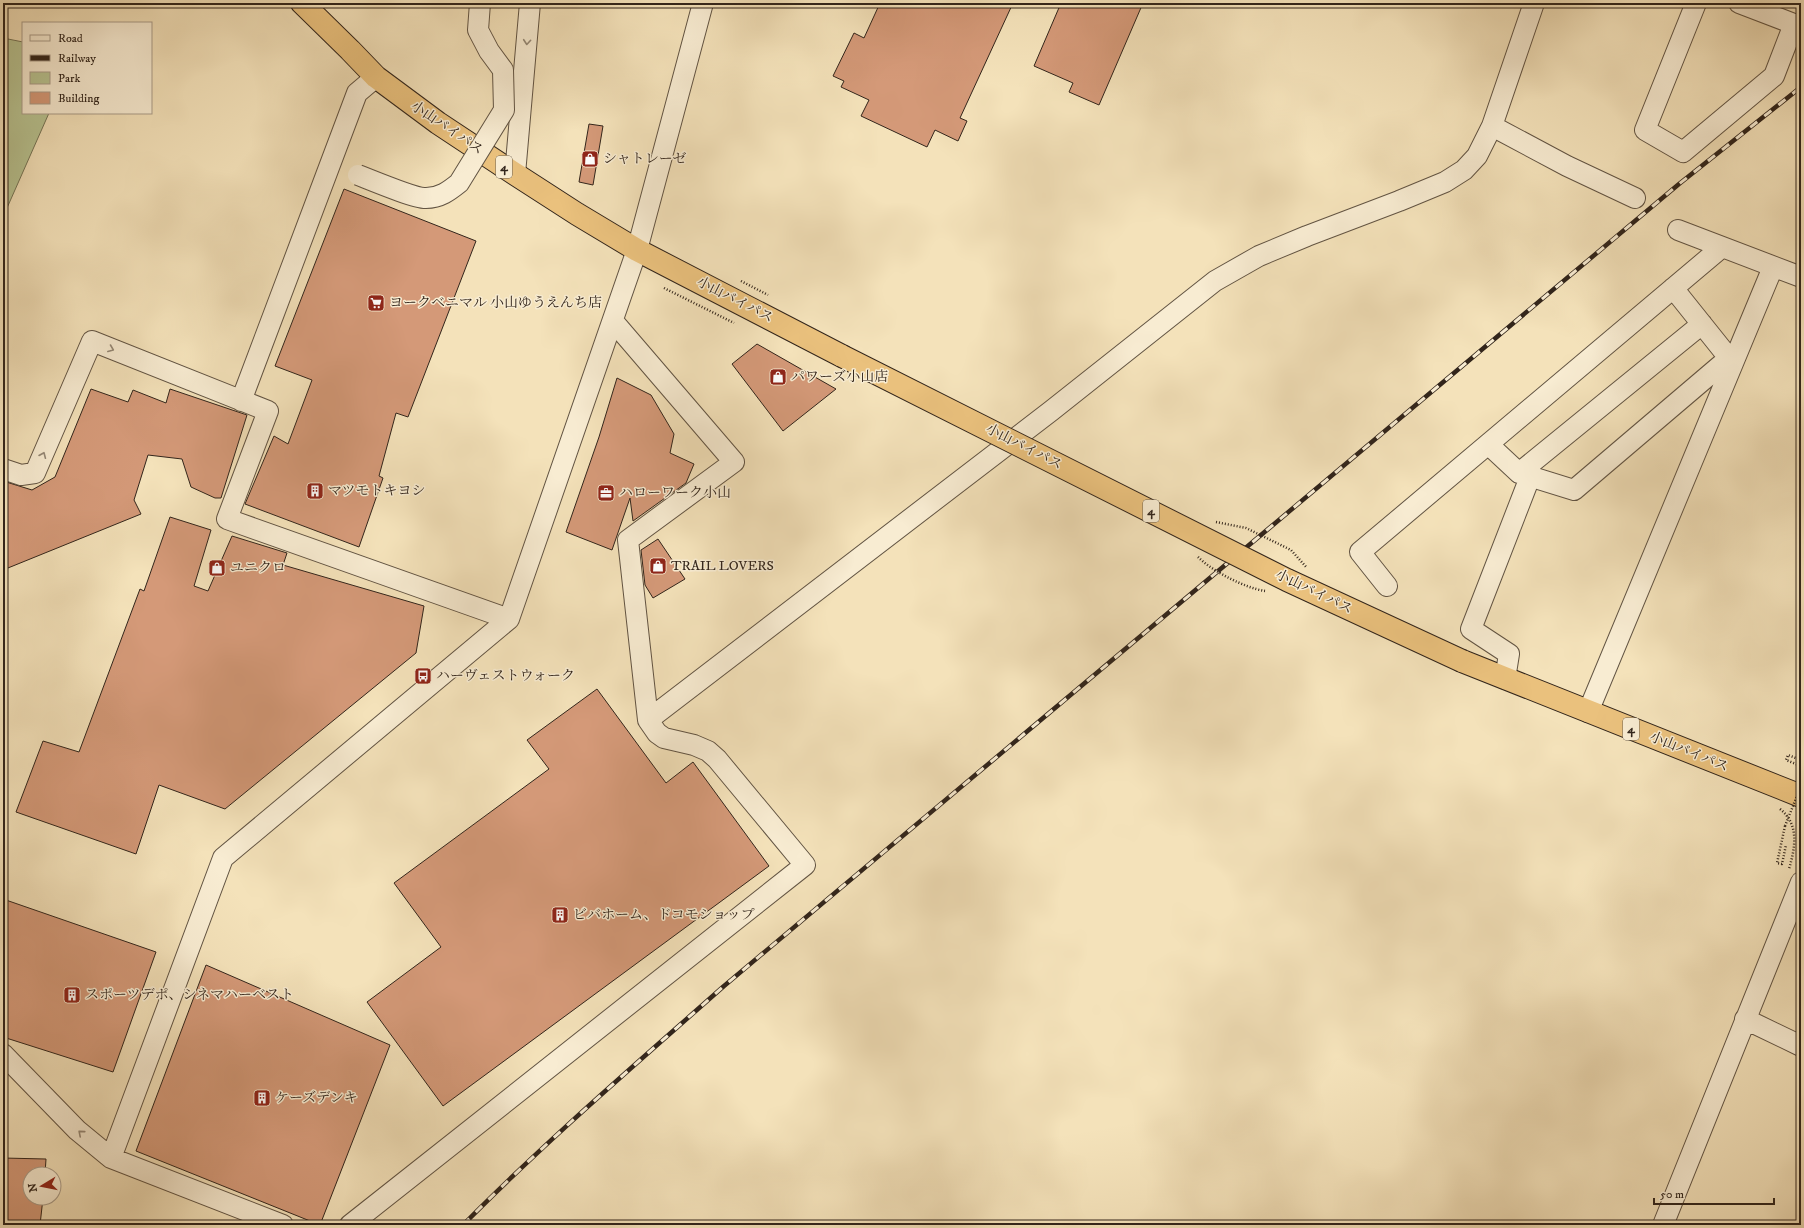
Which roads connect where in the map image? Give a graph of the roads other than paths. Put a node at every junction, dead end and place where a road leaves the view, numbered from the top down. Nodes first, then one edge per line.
1 (302, 3) edge
2 (480, 3) edge
3 (530, 3) edge
4 (704, 3) edge
5 (1534, 3) edge
6 (1696, 3) edge
7 (1739, 3) edge
8 (376, 77) junction
9 (1492, 126) junction
10 (330, 166) junction
11 (515, 174) junction
12 (1635, 198) dead end
13 (1678, 230) dead end
14 (1722, 247) junction
15 (637, 250) junction
16 (1773, 268) junction
17 (1801, 277) edge
18 (1673, 288) junction
19 (613, 322) junction
20 (1702, 324) junction
21 (1734, 354) junction
22 (241, 401) junction
23 (1489, 445) junction
24 (3, 469) edge
25 (1525, 475) junction
26 (1387, 586) dead end
27 (509, 620) junction
28 (1505, 679) junction
29 (1588, 712) junction
30 (648, 720) junction
31 (1801, 796) edge
32 (1795, 876) edge
33 (1793, 926) edge
34 (1745, 1019) junction
35 (1801, 1046) edge
36 (3, 1054) edge
37 (111, 1158) junction
38 (283, 1225) edge
39 (350, 1225) edge
40 (1663, 1225) edge

1 - 8 highway, 小山バイパス / 4
2 - 10 street, bridge
3 -> 11 street
4 - 15 street
5 - 9 street
6 - 7 street
8 - 10 street
8 - 11 highway, 小山バイパス / 4
9 - 12 street
9 - 30 street
10 - 22 street
11 - 15 highway, 小山バイパス / 4
13 - 14 street
14 - 16 street
14 - 18 street
15 - 19 street
15 - 28 highway, 小山バイパス / 4, bridge
16 - 17 street
16 - 21 street
18 - 20 street
18 - 23 street
19 - 27 street
19 - 30 street
20 - 21 street
20 - 25 street
21 - 25 street
21 - 29 street
24 -> 22 street
22 - 27 street
23 - 25 street
23 - 26 street
25 - 28 street
27 - 37 street
28 - 29 highway, 小山バイパス / 4
29 - 31 highway, 小山バイパス / 4
30 - 39 street
32 - 33 street
33 - 34 street
34 - 35 street
34 - 40 street
37 -> 36 street
37 - 38 street

